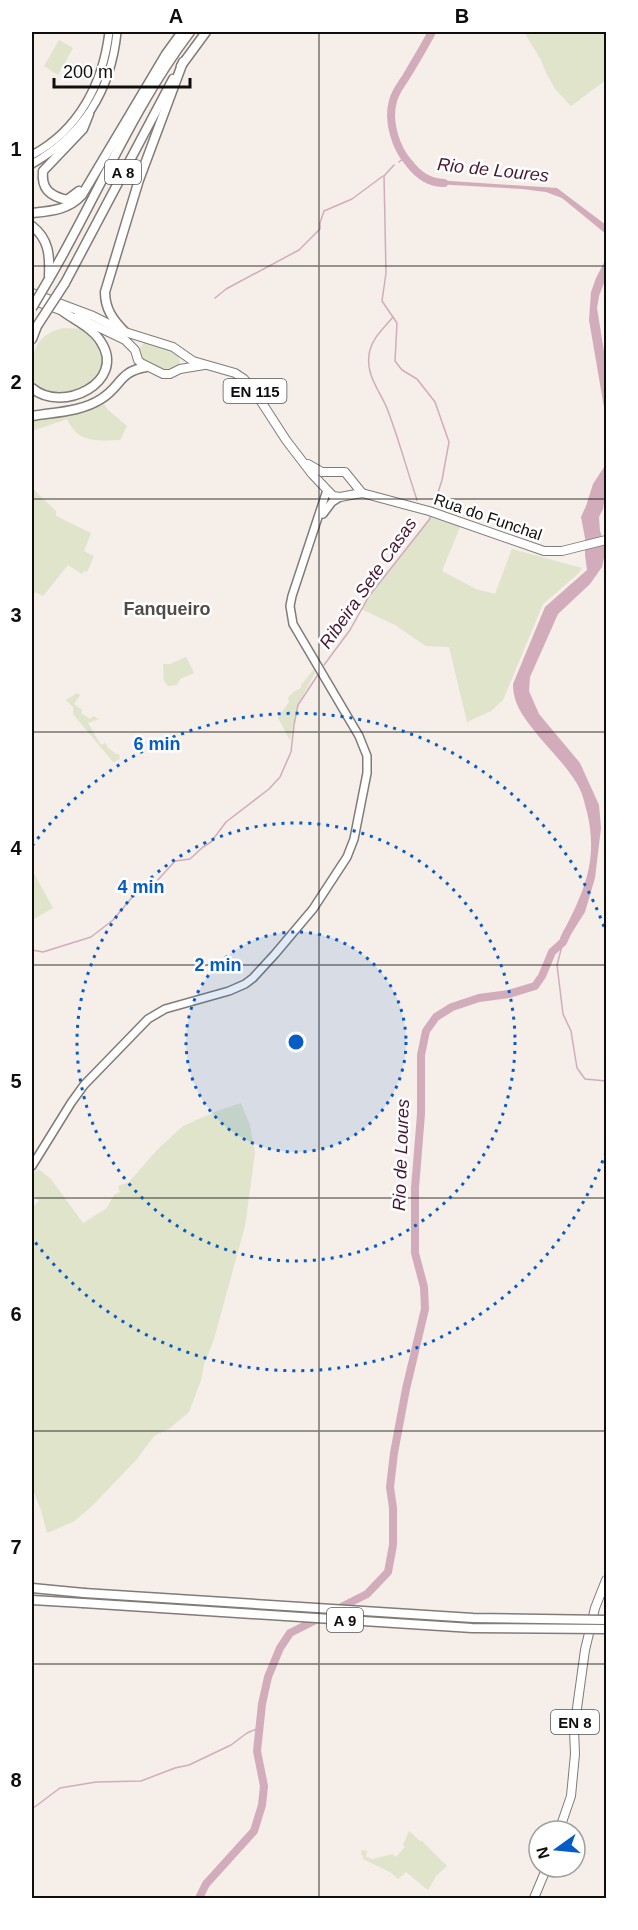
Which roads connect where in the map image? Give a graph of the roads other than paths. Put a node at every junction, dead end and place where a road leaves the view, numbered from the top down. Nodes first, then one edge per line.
1 (109, 32) edge
2 (117, 32) edge
3 (182, 32) edge
4 (190, 32) edge
5 (206, 32) edge
6 (183, 62) junction
7 (89, 114) junction
8 (45, 151) junction
9 (32, 155) edge
10 (32, 164) edge
11 (92, 177) junction
12 (32, 213) edge
13 (32, 226) edge
14 (49, 279) junction
15 (32, 293) edge
16 (32, 300) edge
17 (32, 308) edge
18 (61, 310) junction
19 (125, 332) junction
20 (32, 337) edge
21 (147, 339) junction
22 (180, 354) junction
23 (136, 356) junction
24 (205, 365) junction
25 (146, 367) junction
26 (180, 369) junction
27 (32, 388) edge
28 (32, 416) edge
29 (300, 457) junction
30 (332, 473) junction
31 (352, 482) junction
32 (327, 489) junction
33 (362, 493) junction
34 (344, 496) junction
35 (319, 518) junction
36 (606, 540) edge
37 (32, 1166) edge
38 (606, 1580) edge
39 (32, 1588) edge
40 (32, 1600) edge
41 (606, 1620) edge
42 (606, 1629) edge
43 (563, 1819) edge
44 (542, 1879) edge
45 (534, 1899) edge

1 - 8 main road
2 - 7 main road
3 - 11 highway
4 - 14 highway, A 8
5 - 6 highway, A 8
6 - 19 highway
6 - 20 highway, A 8, bridge
7 - 8 main road
7 - 11 highway
8 - 9 main road
8 - 10 main road
11 - 12 highway
13 - 14 highway
14 - 17 highway, A 8, bridge
15 - 19 main road
16 - 18 main road
18 - 23 main road
18 - 27 highway
19 - 21 main road
21 - 22 main road
21 - 23 main road
22 - 24 main road
22 - 26 main road
23 - 25 main road
24 - 26 main road
24 - 29 main road, EN 115
25 - 26 main road
25 - 28 highway
29 - 30 main road
29 - 32 main road
30 - 31 main road
30 - 32 main road
31 - 33 main road
31 - 34 main road
32 - 34 main road
32 - 35 main road
33 - 34 main road, Rua do Funchal
33 - 36 main road, Rua do Funchal
34 - 35 main road
35 - 37 main road
38 - 43 main road, EN 8
39 - 41 highway, A 9, bridge
40 - 42 highway, A 9, bridge
44 - 45 main road

